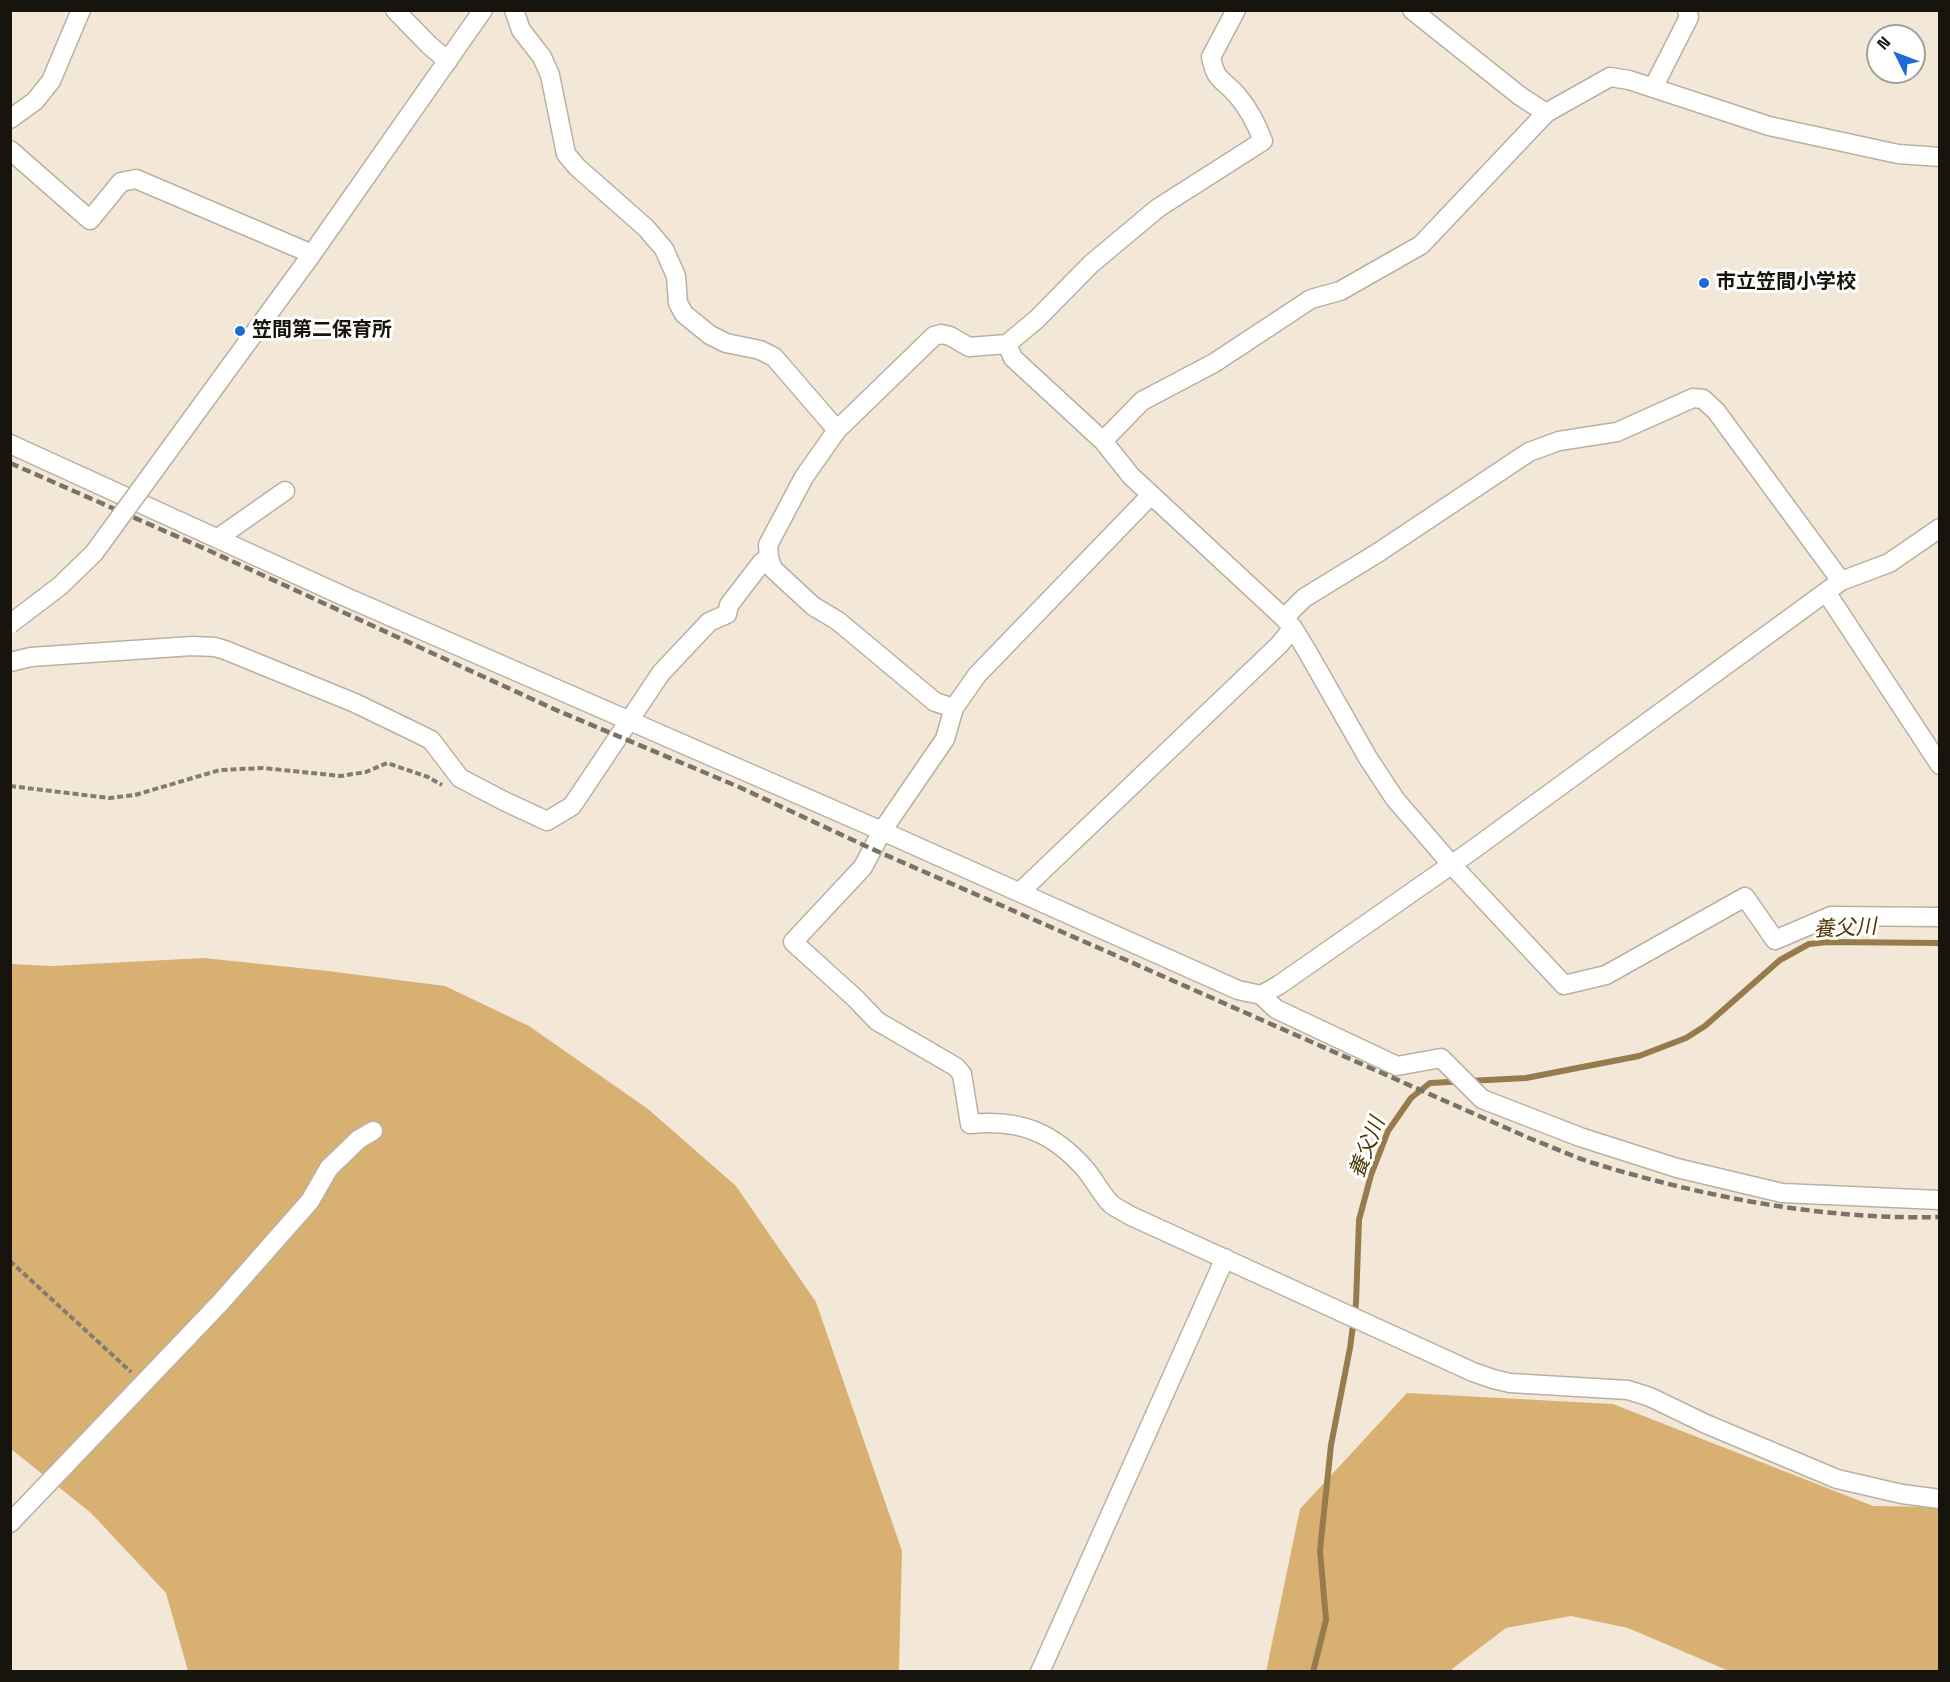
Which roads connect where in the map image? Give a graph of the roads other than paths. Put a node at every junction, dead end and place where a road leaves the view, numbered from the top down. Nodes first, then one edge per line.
1 (81, 10) edge
2 (395, 10) edge
3 (483, 10) edge
4 (514, 10) edge
5 (1236, 10) edge
6 (1412, 10) edge
7 (1687, 10) edge
8 (448, 61) junction
9 (1653, 88) junction
10 (1546, 113) junction
11 (11, 118) edge
12 (10, 150) edge
13 (1940, 157) edge
14 (312, 254) junction
15 (1007, 344) junction
16 (837, 430) junction
17 (1103, 441) junction
18 (10, 444) edge
19 (285, 491) dead end
20 (1151, 495) junction
21 (1940, 528) edge
22 (218, 538) junction
23 (769, 558) junction
24 (1834, 586) junction
25 (1288, 623) junction
26 (10, 624) edge
27 (10, 662) edge
28 (954, 708) junction
29 (629, 722) junction
30 (1940, 765) edge
31 (882, 831) junction
32 (1451, 864) junction
33 (1020, 892) junction
34 (1940, 917) edge
35 (1261, 995) junction
36 (373, 1131) dead end
37 (1940, 1200) edge
38 (1225, 1258) junction
39 (1940, 1499) edge
40 (10, 1522) edge
41 (1040, 1671) edge

1 - 11 street
2 - 8 street
3 - 8 street
4 - 16 street
5 - 15 street
6 - 10 street
7 - 9 street
8 - 14 street
9 - 10 street
9 - 13 street
10 - 17 street
12 - 14 street
14 - 26 street, bridge
15 - 16 street
15 - 17 street
16 - 23 street
17 - 20 street
18 - 22 street
19 - 22 street
20 - 25 street
20 - 28 street
21 - 24 street
22 - 29 street
23 - 28 street
23 - 29 street
24 - 25 street
24 - 30 street
24 - 32 street
25 - 32 street
25 - 33 street
27 - 29 street
28 - 31 street
29 - 31 street
31 - 33 street
31 - 38 street
32 - 34 street
32 - 35 street
33 - 35 street
35 - 37 street
36 - 40 street
38 - 39 street
38 - 41 street

